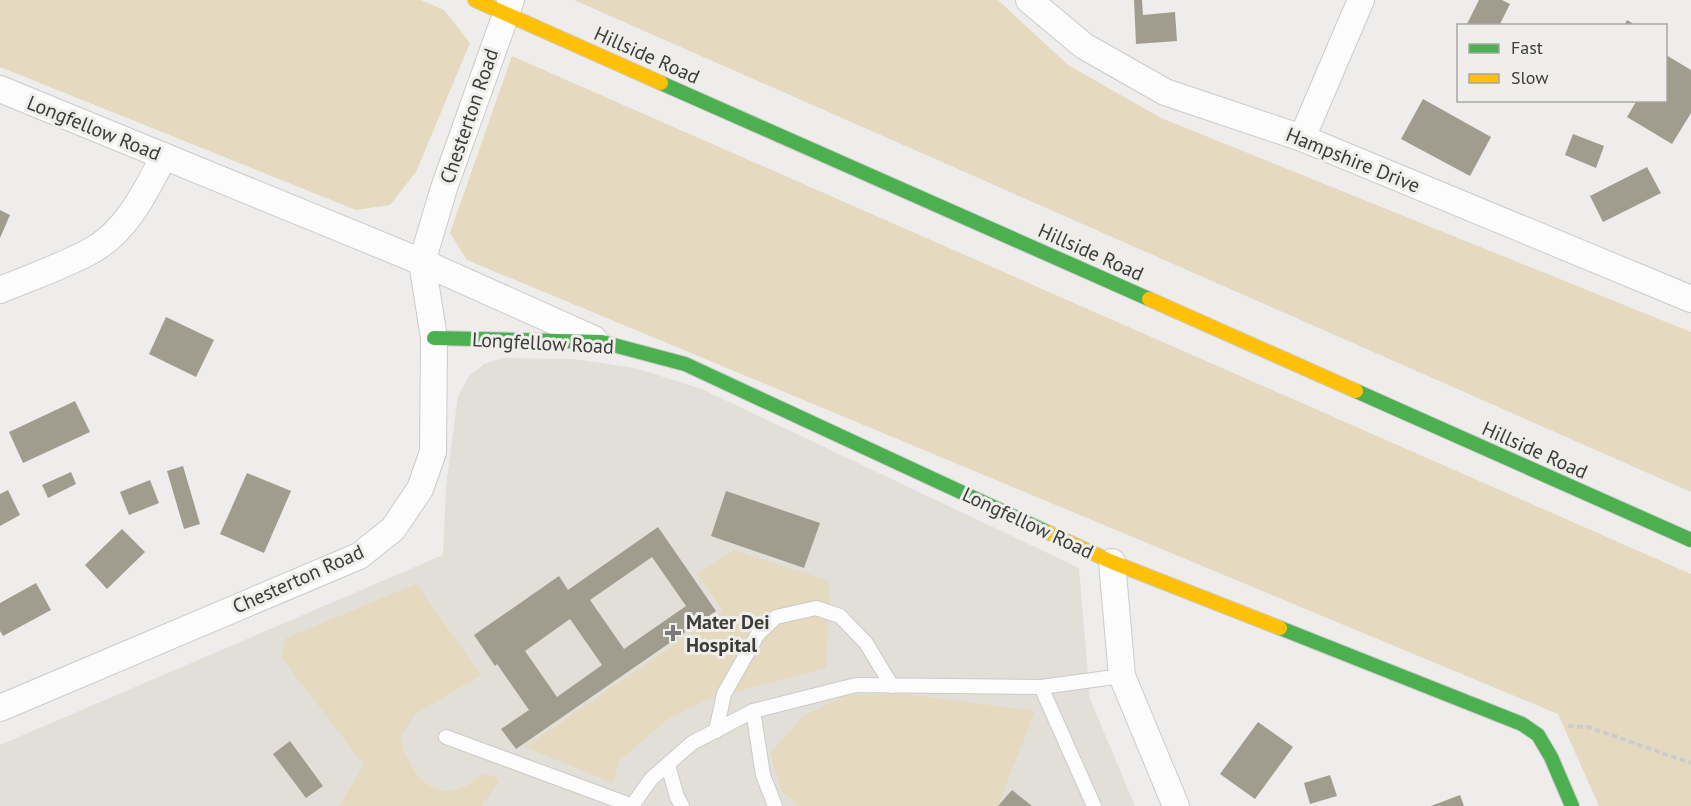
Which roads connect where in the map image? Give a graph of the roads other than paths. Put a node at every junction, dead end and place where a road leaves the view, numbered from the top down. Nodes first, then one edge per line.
1 (475, 0) edge
2 (1029, 0) edge
3 (1361, 0) edge
4 (508, 7) edge
5 (0, 90) edge
6 (1302, 138) junction
7 (164, 156) junction
8 (422, 262) junction
9 (0, 290) edge
10 (1691, 299) edge
11 (434, 338) junction
12 (602, 342) junction
13 (1691, 540) edge
14 (1112, 562) junction
15 (1122, 676) junction
16 (892, 686) junction
17 (1041, 687) junction
18 (0, 708) edge
19 (753, 711) junction
20 (716, 731) junction
21 (446, 737) dead end
22 (668, 765) junction
23 (632, 806) edge
24 (682, 806) edge
25 (775, 806) edge
26 (1094, 806) edge
27 (1176, 806) edge
28 (1572, 806) edge

1 - 4 main road, Hillside Road
2 - 6 street, Hampshire Drive
3 - 6 street
4 - 8 street, Chesterton Road
4 - 13 main road, Hillside Road
5 - 7 street, Longfellow Road
6 - 10 street, Hampshire Drive
7 - 8 street, Longfellow Road
7 - 9 street
8 - 11 street, Chesterton Road
8 - 12 street, Longfellow Road
11 - 12 main road, Longfellow Road
11 - 18 street, Chesterton Road
12 - 14 main road, Longfellow Road
14 - 15 street
14 - 28 main road, Longfellow Road
15 - 17 lane
15 - 27 street
16 - 17 lane
16 - 19 lane
16 - 20 lane
17 - 26 lane
19 - 20 lane
19 - 25 lane
20 - 22 lane
21 - 23 lane
22 - 23 lane
22 - 24 lane

